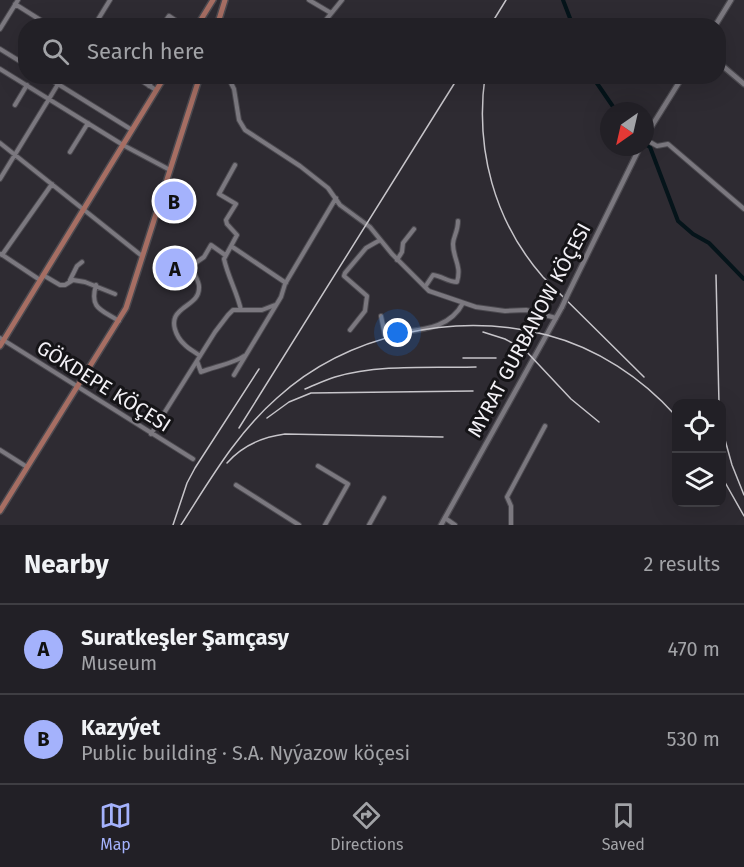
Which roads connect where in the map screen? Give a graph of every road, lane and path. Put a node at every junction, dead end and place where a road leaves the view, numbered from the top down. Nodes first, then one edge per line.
1 (110, 0) edge
2 (213, 0) edge
3 (225, 0) edge
4 (309, 0) edge
5 (342, 0) edge
6 (731, 0) edge
7 (17, 2) edge
8 (331, 13) junction
9 (39, 18) edge
10 (99, 18) edge
11 (202, 18) edge
12 (219, 18) edge
13 (327, 18) edge
14 (720, 18) edge
15 (1, 25) edge
16 (0, 49) edge
17 (18, 60) edge
18 (0, 69) edge
19 (726, 69) edge
20 (18, 80) edge
21 (24, 84) edge
22 (58, 84) joint
23 (146, 84) edge
24 (160, 84) edge
25 (197, 84) edge
26 (232, 84) edge
27 (678, 84) edge
28 (744, 84) edge
29 (27, 86) junction
30 (149, 86) joint
31 (157, 90) junction
32 (49, 99) junction
33 (15, 105) dead end
34 (88, 123) junction
35 (654, 123) edge
36 (132, 130) junction
37 (0, 143) edge
38 (654, 144) edge
39 (123, 145) junction
40 (70, 152) dead end
41 (15, 155) junction
42 (636, 156) edge
43 (235, 165) dead end
44 (170, 170) junction
45 (0, 179) edge
46 (52, 184) junction
47 (336, 198) junction
48 (84, 209) junction
49 (744, 209) edge
50 (458, 221) dead end
51 (414, 229) dead end
52 (380, 240) junction
53 (231, 246) junction
54 (1, 254) edge
55 (142, 255) junction
56 (225, 255) junction
57 (397, 260) junction
58 (82, 262) dead end
59 (42, 277) junction
60 (70, 281) junction
61 (285, 283) junction
62 (96, 285) junction
63 (424, 287) junction
64 (115, 294) dead end
65 (278, 302) junction
66 (463, 303) junction
67 (241, 310) junction
68 (381, 316) dead end
69 (556, 318) junction
70 (119, 321) junction
71 (350, 330) dead end
72 (1, 341) edge
73 (246, 355) junction
74 (198, 358) junction
75 (234, 375) dead end
76 (78, 387) junction
77 (545, 426) dead end
78 (151, 434) junction
79 (0, 450) edge
80 (193, 459) dead end
81 (318, 466) dead end
82 (27, 467) junction
83 (236, 485) dead end
84 (384, 498) dead end
85 (0, 511) edge
86 (445, 518) junction
87 (299, 525) edge
88 (325, 525) edge
89 (369, 525) edge
90 (441, 525) edge
91 (455, 525) edge
92 (511, 525) edge

1 - 10 street
2 - 11 main road
3 - 12 main road
4 - 8 street
5 - 8 street
6 - 14 street
7 - 9 street
7 - 15 street
8 - 13 street
16 - 17 street
18 - 20 street
19 - 28 street
21 - 29 street
22 - 32 street
22 - 36 street
23 - 30 street
24 - 31 main road
25 - 44 main road
26 - 47 street
27 - 35 street
29 - 32 street
29 - 33 street
30 - 31 street
31 - 36 main road
32 - 34 street
32 - 41 street
34 - 39 street
34 - 40 street
36 - 39 main road
37 - 41 street
38 - 49 street
39 - 44 street
39 - 48 main road
41 - 45 street
41 - 46 street
42 - 69 street, MYRAT GURBANOW KÖÇESI, bridge
43 - 53 street
44 - 55 main road
46 - 48 street
46 - 54 street
47 - 52 street
47 - 61 street
48 - 55 street
48 - 59 main road
50 - 63 street
51 - 57 street
52 - 57 street
52 - 71 street
53 - 56 street
53 - 61 street
54 - 59 street
55 - 70 main road
56 - 67 street
56 - 74 street
57 - 63 street
58 - 60 street
59 - 60 street
59 - 72 main road
60 - 62 street
61 - 65 street
62 - 64 street
62 - 70 street
63 - 66 street
65 - 67 street
65 - 73 street
66 - 68 street
66 - 69 street
67 - 74 street
69 - 86 street, MYRAT GURBANOW KÖÇESI
70 - 76 main road
72 - 76 street, GÖKDEPE KÖÇESI
73 - 74 street
73 - 75 street
74 - 78 street
76 - 78 street, GÖKDEPE KÖÇESI
76 - 82 main road
77 - 92 street
78 - 80 street, GÖKDEPE KÖÇESI
79 - 82 street
81 - 88 street
82 - 85 main road
83 - 87 street
84 - 89 street
86 - 90 street, MYRAT GURBANOW KÖÇESI
86 - 91 street

